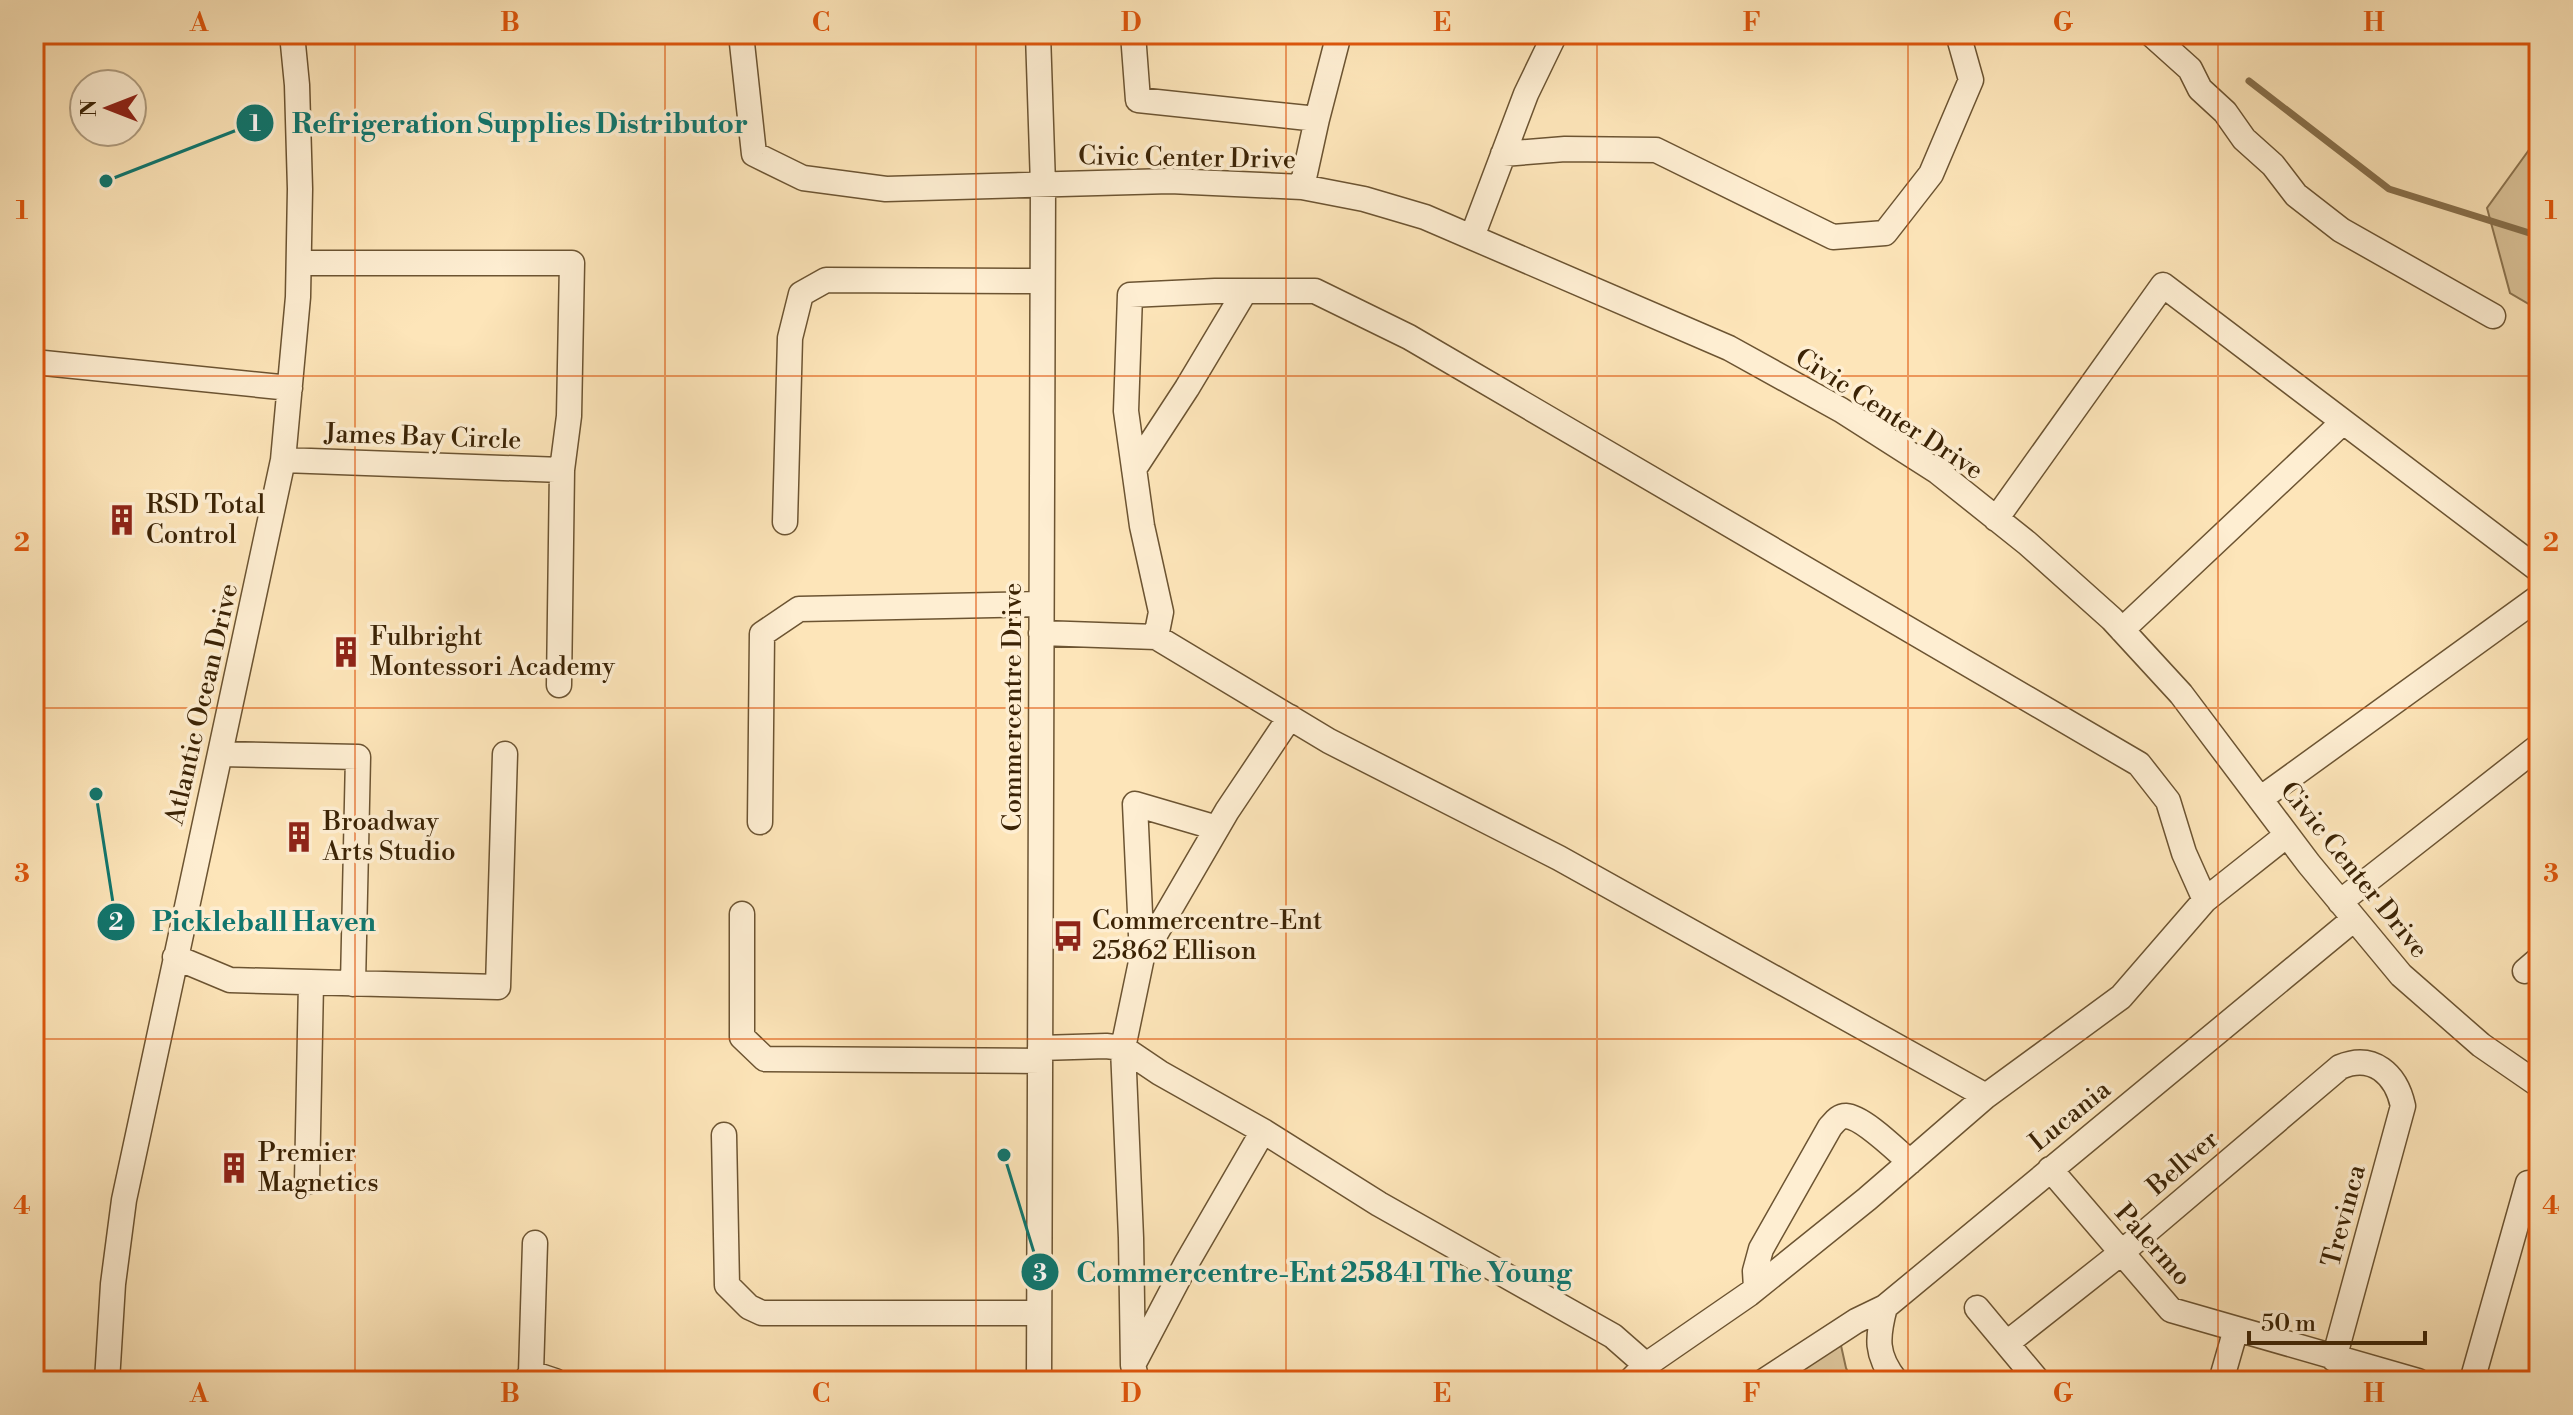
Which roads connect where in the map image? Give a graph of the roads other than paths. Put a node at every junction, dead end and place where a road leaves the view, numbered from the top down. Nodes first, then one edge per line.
1 (292, 34) edge
2 (741, 34) edge
3 (1038, 34) edge
4 (1133, 34) edge
5 (1339, 34) edge
6 (1555, 34) edge
7 (1958, 34) edge
8 (2151, 34) edge
9 (1317, 119) junction
10 (1503, 154) junction
11 (1043, 185) junction
12 (1302, 187) junction
13 (1472, 237) junction
14 (299, 263) junction
15 (1042, 281) junction
16 (1245, 291) junction
17 (2493, 316) dead end
18 (34, 362) edge
19 (290, 388) junction
20 (2343, 422) junction
21 (283, 460) junction
22 (1134, 469) junction
23 (562, 470) junction
24 (1996, 519) junction
25 (785, 522) dead end
26 (2539, 570) edge
27 (2539, 597) edge
28 (1041, 604) junction
29 (2122, 630) junction
30 (1041, 633) junction
31 (1156, 637) junction
32 (559, 685) dead end
33 (1290, 717) junction
34 (2539, 746) edge
35 (220, 754) junction
36 (505, 754) dead end
37 (2260, 799) junction
38 (760, 822) dead end
39 (1217, 828) junction
40 (2287, 835) junction
41 (2205, 900) junction
42 (2347, 911) junction
43 (742, 914) dead end
44 (175, 957) junction
45 (1142, 957) junction
46 (311, 983) junction
47 (353, 984) junction
48 (1123, 1048) junction
49 (1040, 1054) junction
50 (2539, 1085) edge
51 (2399, 1088) joint
52 (1986, 1096) junction
53 (1263, 1131) junction
54 (724, 1135) dead end
55 (1910, 1162) junction
56 (2050, 1169) junction
57 (307, 1182) dead end
58 (2528, 1183) dead end
59 (535, 1243) dead end
60 (2121, 1253) junction
61 (1756, 1288) junction
62 (1885, 1307) junction
63 (1977, 1308) dead end
64 (1039, 1313) junction
65 (2236, 1329) junction
66 (2007, 1343) junction
67 (2334, 1359) junction
68 (1135, 1373) edge
69 (1638, 1373) edge
70 (528, 1377) edge
71 (107, 1381) edge
72 (555, 1381) edge
73 (1039, 1381) edge
74 (1764, 1381) edge
75 (1896, 1381) edge
76 (2038, 1381) edge
77 (2221, 1381) edge
78 (2418, 1381) edge
79 (2472, 1381) edge

1 - 14 street, Atlantic Ocean Drive
2 - 11 street, Civic Center Drive
3 - 11 street, Commercentre Drive
4 - 9 street
5 - 9 street
6 - 10 street
7 - 10 street
8 - 17 street
9 - 12 street
10 - 13 street
11 - 12 street, Civic Center Drive
11 - 15 street, Commercentre Drive
12 - 13 street, Civic Center Drive
13 - 24 street, Civic Center Drive
14 - 19 street, Atlantic Ocean Drive
14 - 23 street
15 - 25 street
15 - 28 street, Commercentre Drive
16 - 22 street
16 - 22 street
16 - 41 street
18 - 19 street
19 - 21 street, Atlantic Ocean Drive
20 - 24 street
20 - 26 street
20 - 29 street
21 - 23 street, James Bay Circle
21 - 35 street, Atlantic Ocean Drive
22 - 31 street
23 - 32 street
24 - 29 street, Civic Center Drive
27 - 37 street
28 - 30 street, Commercentre Drive
28 - 38 street
29 - 37 street, Civic Center Drive
30 - 31 street
30 - 49 street, Commercentre Drive
31 - 33 street
33 - 39 street
33 - 52 street
34 - 42 street, Lucania
35 - 44 street, Atlantic Ocean Drive
35 - 47 street
36 - 47 street
37 - 40 street, Civic Center Drive
39 - 45 street
39 - 45 street
40 - 41 street
40 - 42 street, Civic Center Drive
41 - 52 street
42 - 50 street, Civic Center Drive
42 - 56 street, Lucania
43 - 49 street
44 - 46 street
44 - 71 street, Atlantic Ocean Drive
45 - 48 street
46 - 47 street
46 - 57 street
48 - 49 street
48 - 53 street
48 - 68 street
49 - 64 street, Commercentre Drive
51 - 60 street, Bellver
51 - 67 street, Trevinca
52 - 55 street
53 - 68 street
53 - 69 street
54 - 64 street
55 - 61 street
55 - 61 street
56 - 60 street, Palermo
56 - 62 street, Lucania
58 - 79 street
59 - 70 street
60 - 65 street, Palermo
60 - 66 street, Bellver
61 - 69 street
62 - 74 street, Lucania
62 - 75 street
63 - 66 street
64 - 73 street, Commercentre Drive
65 - 67 street, Palermo
65 - 77 street
66 - 76 street
67 - 78 street, Palermo
70 - 72 street

